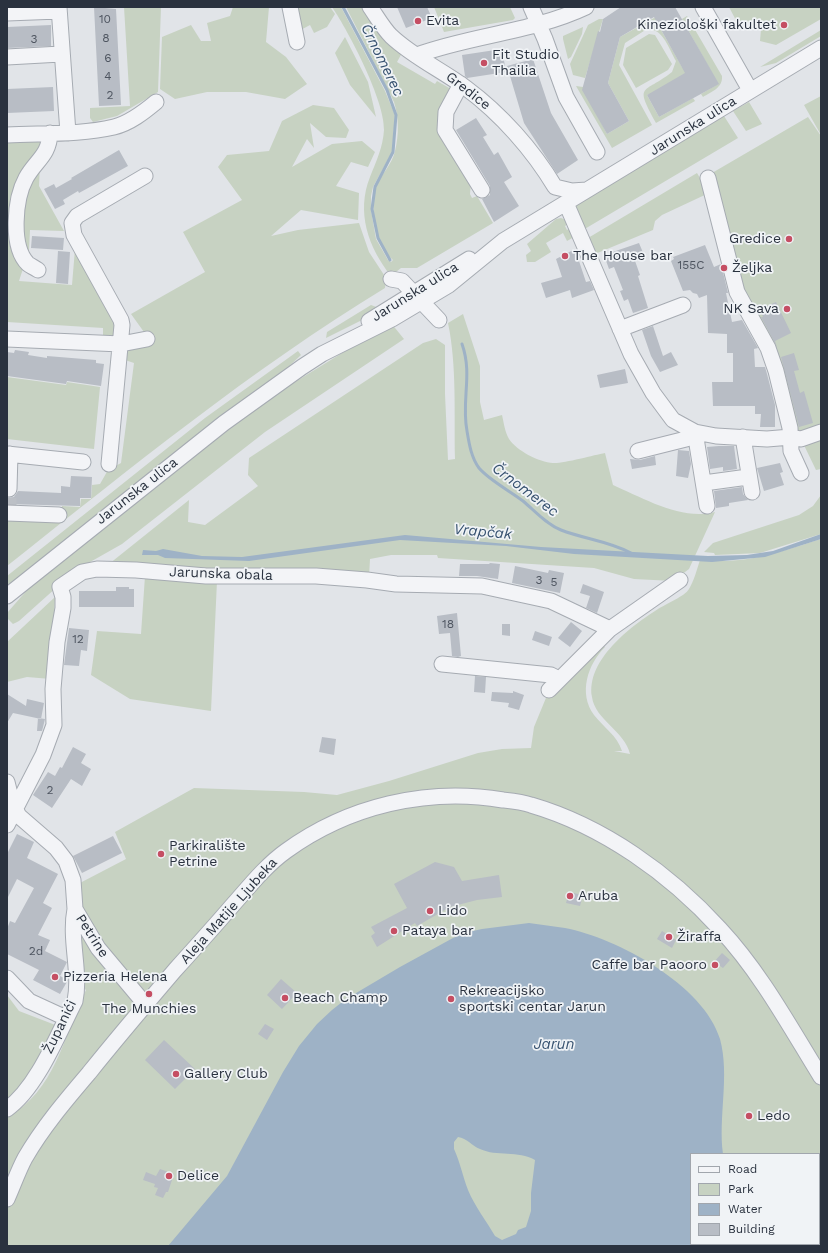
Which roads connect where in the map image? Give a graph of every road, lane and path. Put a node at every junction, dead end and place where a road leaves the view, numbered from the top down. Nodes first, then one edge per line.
1 (290, 7) edge
2 (370, 7) edge
3 (531, 7) edge
4 (586, 7) edge
5 (703, 7) edge
6 (59, 9) edge
7 (7, 13) edge
8 (539, 24) junction
9 (297, 42) dead end
10 (821, 48) edge
11 (61, 54) junction
12 (417, 55) junction
13 (7, 57) edge
14 (461, 84) junction
15 (750, 90) junction
16 (156, 102) dead end
17 (50, 133) junction
18 (68, 133) junction
19 (7, 135) edge
20 (597, 152) dead end
21 (145, 176) dead end
22 (708, 178) dead end
23 (556, 187) junction
24 (482, 190) dead end
25 (588, 190) junction
26 (566, 203) junction
27 (541, 210) junction
28 (38, 270) dead end
29 (391, 279) dead end
30 (417, 298) junction
31 (683, 305) dead end
32 (439, 320) dead end
33 (620, 329) junction
34 (7, 339) edge
35 (147, 339) dead end
36 (121, 344) junction
37 (695, 432) junction
38 (821, 432) edge
39 (743, 437) junction
40 (791, 437) junction
41 (638, 451) dead end
42 (9, 454) edge
43 (83, 462) dead end
44 (109, 464) dead end
45 (801, 474) dead end
46 (748, 476) junction
47 (704, 483) junction
48 (10, 489) dead end
49 (752, 492) dead end
50 (707, 506) dead end
51 (7, 513) edge
52 (58, 515) dead end
53 (680, 580) dead end
54 (7, 596) edge
55 (610, 629) junction
56 (442, 664) dead end
57 (559, 679) junction
58 (549, 690) dead end
59 (7, 782) edge
60 (14, 808) junction
61 (7, 826) edge
62 (75, 909) junction
63 (7, 978) edge
64 (145, 1004) junction
65 (66, 1018) junction
66 (821, 1077) edge
67 (7, 1110) edge
68 (7, 1199) edge

1 - 9 street
2 - 12 street, Gredice
3 - 8 street
4 - 8 street
5 - 15 street
6 - 7 street
6 - 11 street
8 - 12 street
8 - 20 street
10 - 15 street, Jarunska ulica
11 - 13 street
11 - 18 street
12 - 14 street, Gredice
14 - 23 street, Gredice
14 - 24 street
15 - 25 street, Jarunska ulica
16 - 18 street
17 - 18 street
17 - 19 street
17 - 28 street
21 - 36 street
22 - 40 street
23 - 25 street
23 - 27 street
25 - 26 street, Jarunska ulica
26 - 27 street, Jarunska ulica
26 - 30 street, Jarunska ulica
26 - 33 street
27 - 30 street, Jarunska ulica
29 - 30 street
30 - 32 street
30 - 54 street, Jarunska ulica
31 - 33 street
33 - 37 street
34 - 36 street
35 - 36 street
36 - 44 street
37 - 39 street
37 - 41 street
37 - 47 street
38 - 40 street
39 - 40 street
39 - 46 street
40 - 45 street
42 - 43 street
42 - 48 street
46 - 47 street
46 - 49 street
47 - 50 street
51 - 52 street
53 - 55 street
55 - 57 street
55 - 60 street, Jarunska obala
56 - 57 street
57 - 58 street
59 - 60 street, Petrine
60 - 61 street
60 - 62 street, Petrine
62 - 64 street, Petrine
62 - 65 street, Županići
63 - 65 street
64 - 66 street, Aleja Matije Ljubeka
64 - 68 street, Aleja Matije Ljubeka
65 - 67 street, Županići

